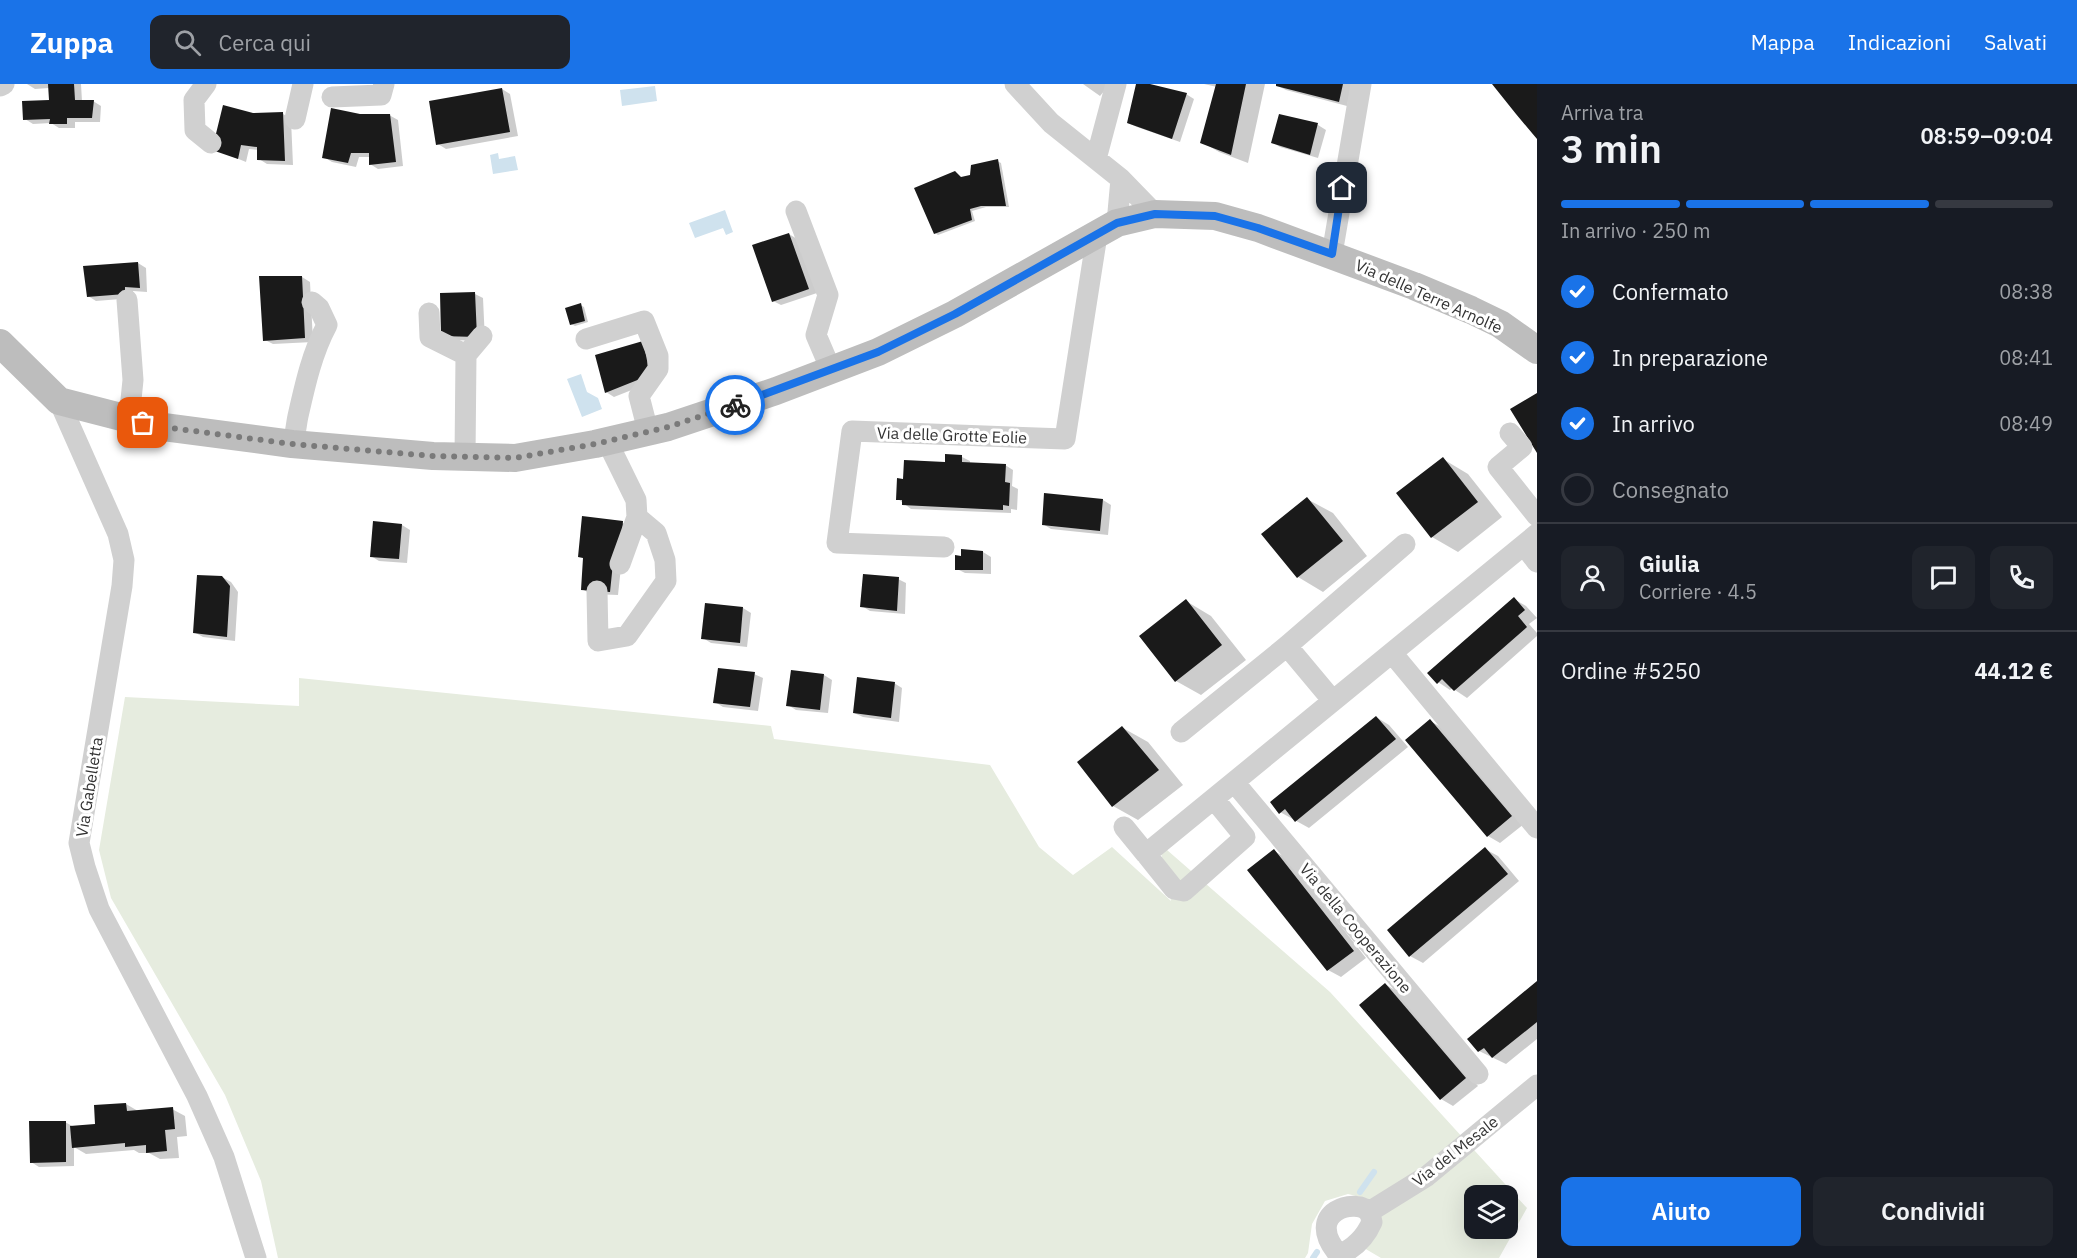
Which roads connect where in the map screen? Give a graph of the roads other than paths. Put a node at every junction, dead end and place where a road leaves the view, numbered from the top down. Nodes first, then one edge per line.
1 (206, 84) edge
2 (303, 84) edge
3 (384, 84) edge
4 (1016, 84) edge
5 (1116, 84) edge
6 (1361, 84) edge
7 (332, 97) dead end
8 (295, 119) dead end
9 (212, 143) dead end
10 (1096, 159) junction
11 (1121, 179) junction
12 (796, 211) dead end
13 (1155, 214) junction
14 (1107, 229) junction
15 (1332, 254) junction
16 (127, 300) dead end
17 (312, 302) dead end
18 (429, 313) dead end
19 (482, 336) dead end
20 (586, 339) dead end
21 (0, 343) edge
22 (1537, 350) edge
23 (466, 355) junction
24 (831, 370) junction
25 (59, 401) junction
26 (129, 419) junction
27 (648, 431) junction
28 (1510, 433) dead end
29 (607, 441) junction
30 (292, 444) junction
31 (465, 457) junction
32 (1537, 516) edge
33 (637, 517) junction
34 (1530, 540) edge
35 (1405, 544) dead end
36 (944, 547) dead end
37 (1537, 562) edge
38 (620, 564) dead end
39 (597, 591) dead end
40 (1287, 646) junction
41 (1392, 653) junction
42 (1333, 701) junction
43 (1181, 732) dead end
44 (1234, 782) junction
45 (1214, 799) junction
46 (1124, 827) dead end
47 (1537, 828) edge
48 (1146, 854) junction
49 (1478, 1074) dead end
50 (1537, 1085) edge
51 (1369, 1212) junction
52 (1339, 1257) edge
53 (256, 1258) edge

1 - 9 street
2 - 8 street
3 - 7 street
4 - 10 street
5 - 10 street
6 - 15 street
10 - 11 street
11 - 13 street
11 - 14 street
12 - 24 street
13 - 14 street, Via delle Terre Arnolfe
13 - 15 street, Via delle Terre Arnolfe
14 - 24 street, Via delle Terre Arnolfe
14 - 36 street, Via delle Grotte Eolie
15 - 22 street, Via delle Terre Arnolfe
16 - 26 street
17 - 30 street
18 - 23 street
19 - 23 street
20 - 27 street
21 - 25 street
23 - 31 street
24 - 27 street, Via delle Terre Arnolfe
25 - 26 street, Via delle Terre Arnolfe
25 - 53 street, Via Gabelletta
26 - 30 street, Via delle Terre Arnolfe
27 - 29 street, Via delle Terre Arnolfe
28 - 32 street
29 - 31 street, Via delle Terre Arnolfe
29 - 33 street
30 - 31 street, Via delle Terre Arnolfe
33 - 38 street
33 - 39 street
34 - 37 street
34 - 41 street
35 - 40 street
40 - 42 street
40 - 43 street
41 - 42 street
41 - 47 street
42 - 44 street
44 - 45 street
44 - 49 street, Via della Cooperazione
45 - 48 street
45 - 48 street
46 - 48 street
50 - 51 street, Via del Mesale
51 - 52 street
51 - 52 street

